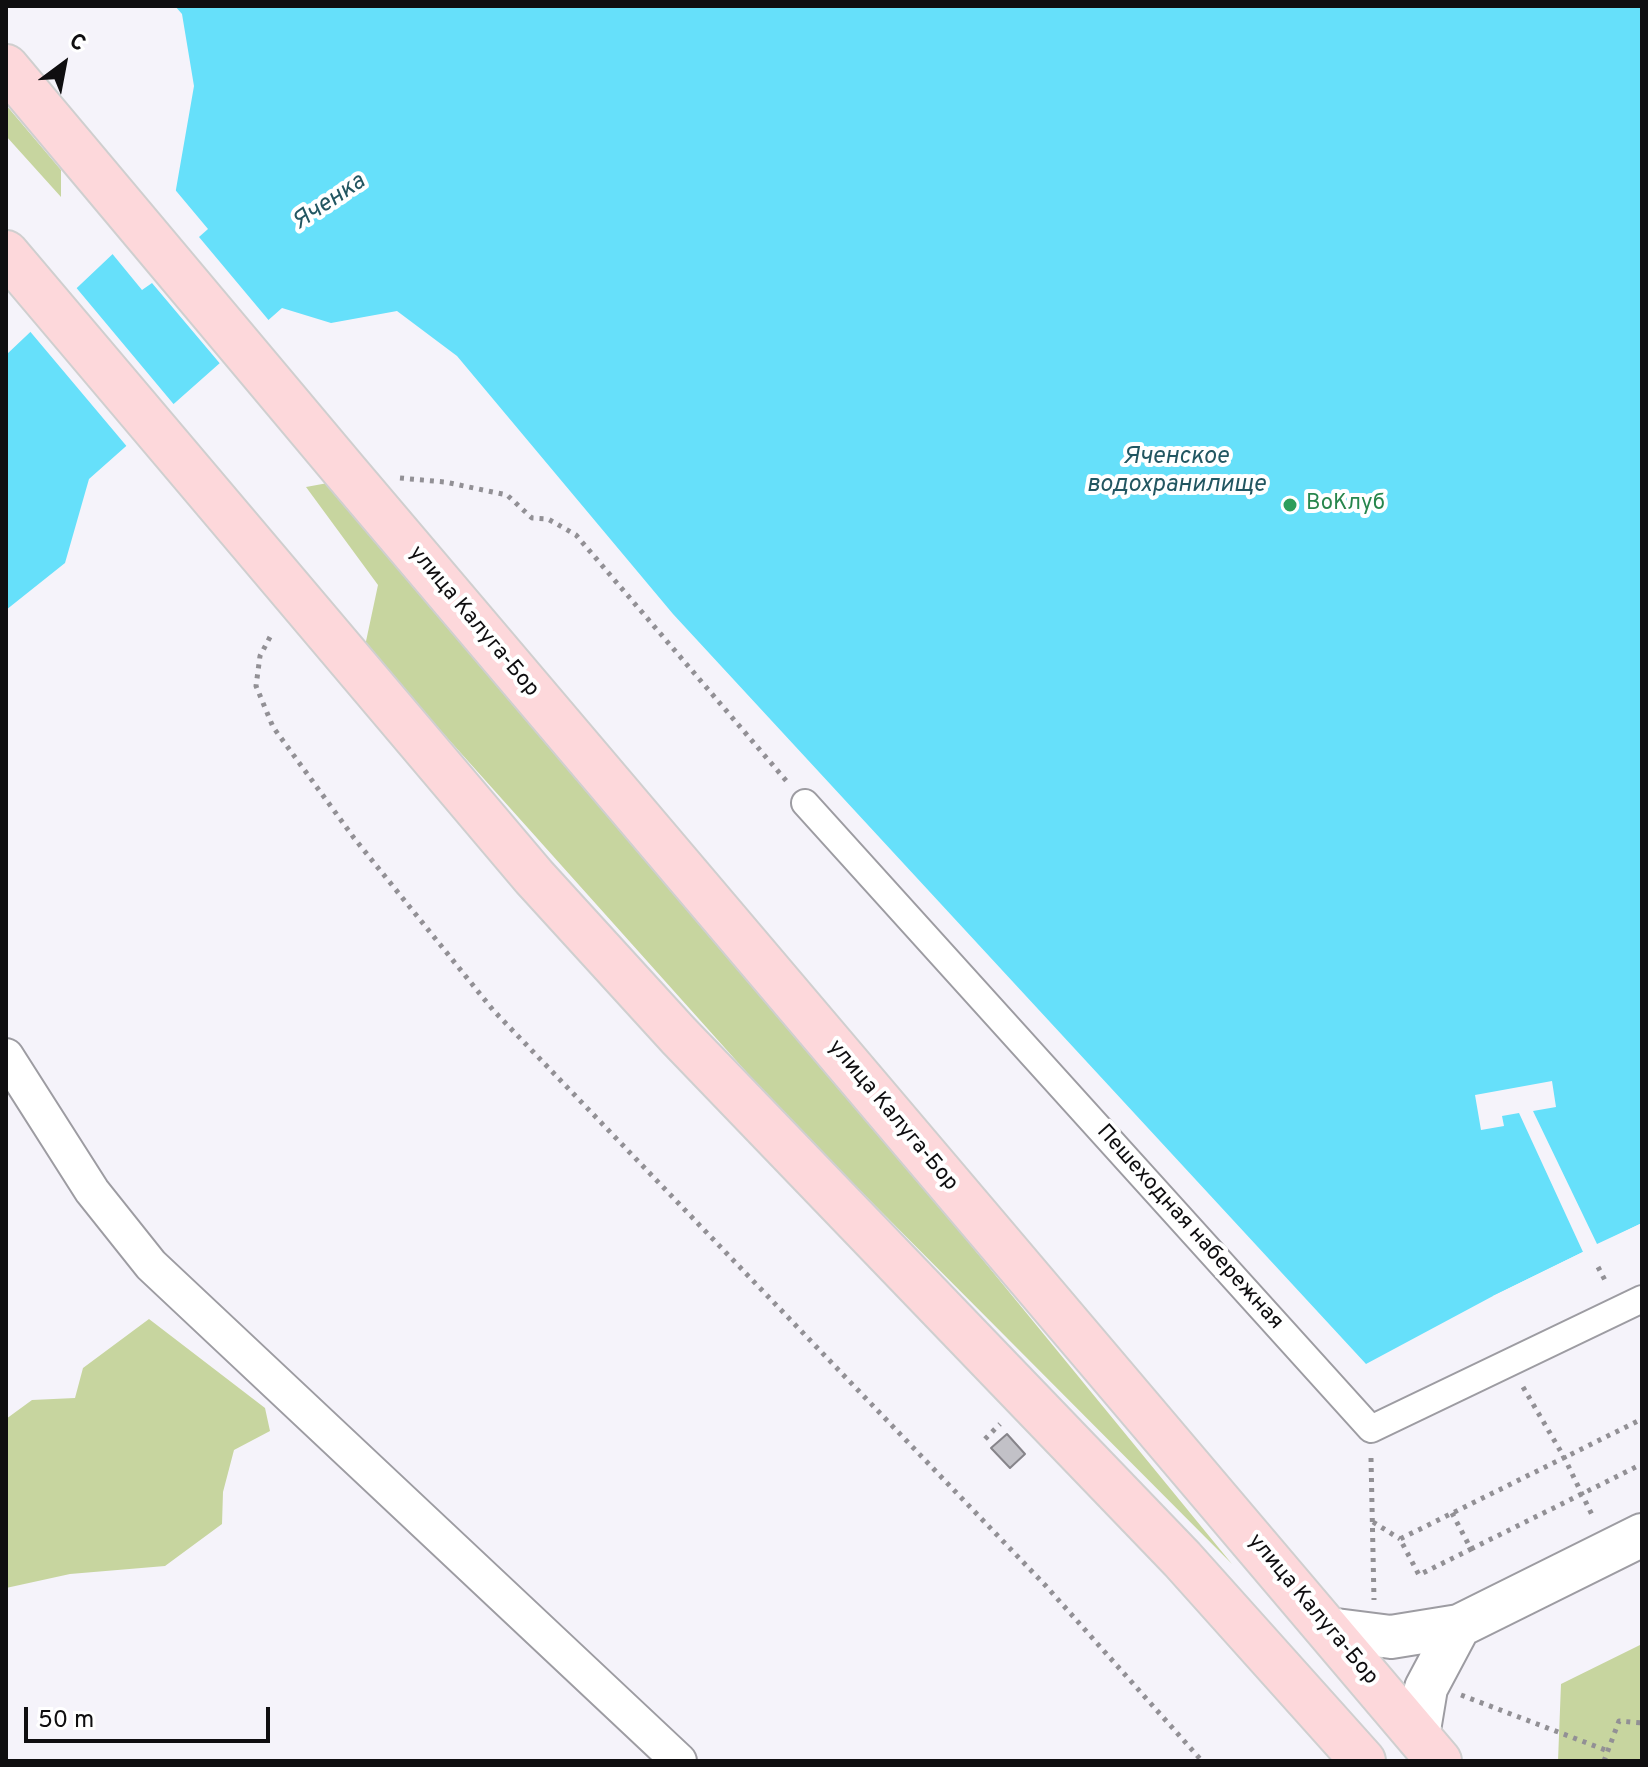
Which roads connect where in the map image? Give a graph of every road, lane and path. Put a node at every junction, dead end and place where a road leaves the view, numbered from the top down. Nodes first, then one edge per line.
1 (6, 67) edge
2 (6, 253) edge
3 (398, 478) dead end
4 (270, 637) dead end
5 (805, 803) joint
6 (6, 1056) edge
7 (1642, 1299) edge
8 (1509, 1362) junction
9 (1010, 1416) dead end
10 (1642, 1419) edge
11 (1371, 1429) junction
12 (985, 1439) dead end
13 (1564, 1457) junction
14 (1642, 1464) edge
15 (1582, 1494) junction
16 (1452, 1513) junction
17 (1373, 1522) junction
18 (1595, 1522) dead end
19 (1642, 1535) edge
20 (1400, 1539) junction
21 (1471, 1549) junction
22 (1374, 1610) dead end
23 (1459, 1626) junction
24 (1328, 1629) junction
25 (1453, 1692) dead end
26 (1642, 1723) edge
27 (1429, 1749) edge
28 (1608, 1751) junction
29 (679, 1761) edge
30 (1202, 1761) edge
31 (1363, 1761) edge
32 (1604, 1761) edge

1 - 24 main road, улица Калуга-Бор
2 - 31 main road
3 - 5 path
4 - 30 path
5 - 11 street, Пешеходная набережная
6 - 29 street
7 - 8 street
8 - 11 street
8 - 13 path
9 - 12 path
10 - 13 path
11 - 17 path
13 - 15 path
13 - 16 path
14 - 15 path
15 - 18 path
15 - 21 path
16 - 20 path
16 - 21 path
17 - 20 path
17 - 22 path
19 - 23 street
20 - 21 path
23 - 24 street
23 - 27 street
24 - 27 main road, улица Калуга-Бор
25 - 28 path
26 - 28 path
28 - 32 path

